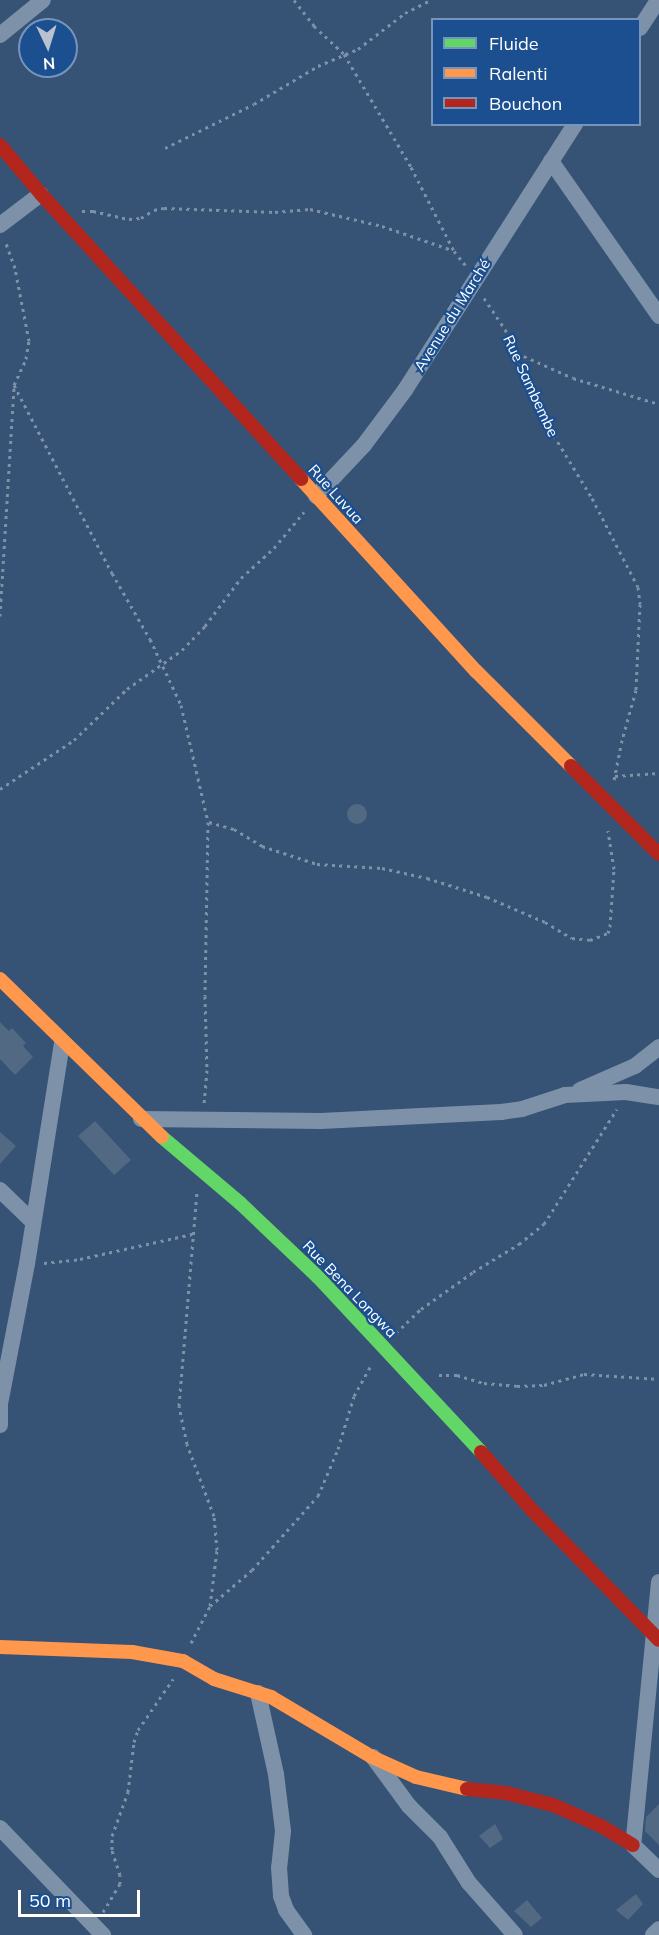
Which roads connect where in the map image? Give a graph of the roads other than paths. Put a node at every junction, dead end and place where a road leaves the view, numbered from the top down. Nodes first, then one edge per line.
1 (43, 0) edge
2 (658, 0) edge
3 (641, 25) edge
4 (0, 35) edge
5 (574, 126) edge
6 (0, 145) edge
7 (551, 161) junction
8 (41, 194) junction
9 (2, 231) edge
10 (659, 316) edge
11 (316, 496) junction
12 (659, 854) edge
13 (0, 979) edge
14 (62, 1042) junction
15 (659, 1047) edge
16 (565, 1095) junction
17 (659, 1097) edge
18 (141, 1119) junction
19 (0, 1190) edge
20 (32, 1221) junction
21 (0, 1404) edge
22 (0, 1425) edge
23 (659, 1582) edge
24 (656, 1637) edge
25 (0, 1647) edge
26 (258, 1693) junction
27 (372, 1756) junction
28 (0, 1828) edge
29 (633, 1845) junction
30 (659, 1870) edge
31 (659, 1929) edge
32 (103, 1935) edge
33 (304, 1935) edge
34 (515, 1935) edge
35 (653, 1935) edge

1 - 4 street
2 - 3 street
5 - 7 street, Avenue du Marché
6 - 8 street, Rue Luvua
7 - 10 street
7 - 11 street, Avenue du Marché
8 - 9 street
8 - 11 street, Rue Luvua
11 - 12 street, Rue Luvua
13 - 14 street, Rue Bena Longwa
14 - 18 street, Rue Bena Longwa
14 - 20 street
15 - 16 street
16 - 17 street
16 - 18 street
18 - 24 street, Rue Bena Longwa
19 - 20 street
20 - 21 street
21 - 22 street
23 - 24 street
24 - 29 street
25 - 26 street
26 - 27 street
26 - 33 street
27 - 29 street
27 - 34 street
28 - 32 street
29 - 30 street
31 - 35 street

